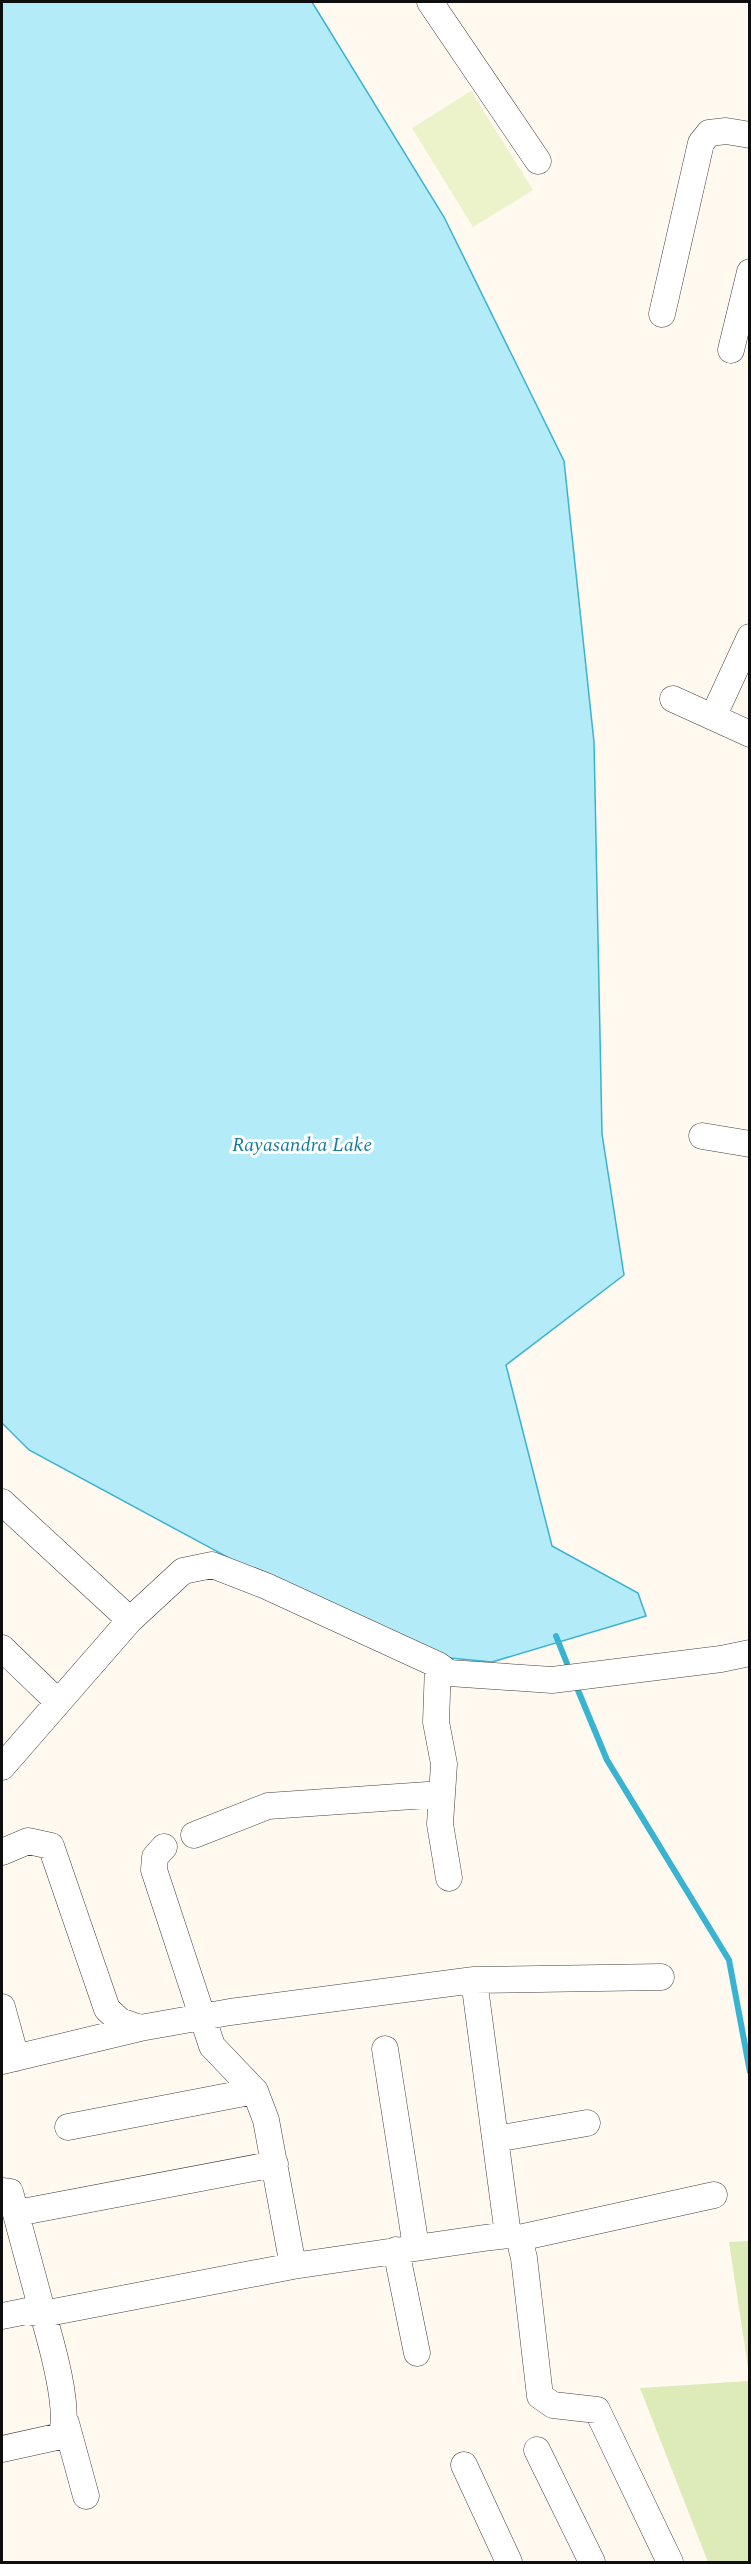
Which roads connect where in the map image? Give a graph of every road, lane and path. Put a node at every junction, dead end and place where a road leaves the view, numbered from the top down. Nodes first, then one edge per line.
1 (430, 2) edge
2 (750, 135) edge
3 (538, 161) dead end
4 (750, 272) edge
5 (662, 314) dead end
6 (731, 350) dead end
7 (750, 637) edge
8 (673, 699) dead end
9 (713, 717) junction
10 (750, 734) edge
11 (702, 1136) dead end
12 (750, 1144) edge
13 (2, 1502) edge
14 (130, 1620) junction
15 (2, 1648) edge
16 (750, 1653) edge
17 (438, 1665) junction
18 (58, 1702) junction
19 (2, 1767) edge
20 (442, 1794) junction
21 (194, 1835) dead end
22 (164, 1847) dead end
23 (2, 1852) edge
24 (450, 1878) dead end
25 (661, 1977) dead end
26 (474, 1980) junction
27 (2, 2007) edge
28 (201, 2017) junction
29 (140, 2028) junction
30 (385, 2049) dead end
31 (9, 2060) edge
32 (255, 2091) junction
33 (587, 2123) dead end
34 (68, 2127) dead end
35 (496, 2139) junction
36 (274, 2164) junction
37 (2, 2191) edge
38 (714, 2195) dead end
39 (17, 2213) junction
40 (513, 2236) junction
41 (406, 2248) junction
42 (293, 2266) junction
43 (43, 2314) junction
44 (2, 2316) edge
45 (417, 2353) dead end
46 (66, 2423) junction
47 (2, 2449) edge
48 (537, 2450) dead end
49 (464, 2465) dead end
50 (86, 2496) dead end
51 (509, 2562) edge
52 (592, 2562) edge
53 (670, 2562) edge

1 - 3 street
2 - 5 street
4 - 6 street
7 - 9 street
8 - 9 street
9 - 10 street
11 - 12 street
13 - 14 street
14 - 17 street
14 - 18 street
15 - 18 street
16 - 17 street
17 - 20 street
18 - 19 street
20 - 21 street
20 - 24 street
22 - 28 street
23 - 29 street
25 - 26 street
26 - 28 street
26 - 35 street
27 - 31 street
28 - 29 street
28 - 32 street
29 - 31 street
30 - 41 street
32 - 34 street
32 - 36 street
33 - 35 street
35 - 40 street
36 - 39 street
36 - 42 street
37 - 39 street
38 - 40 street
39 - 43 street
40 - 41 street
40 - 53 street
41 - 42 street
41 - 45 street
42 - 43 street
43 - 44 street
43 - 46 street
46 - 47 street
46 - 50 street
48 - 52 street
49 - 51 street

